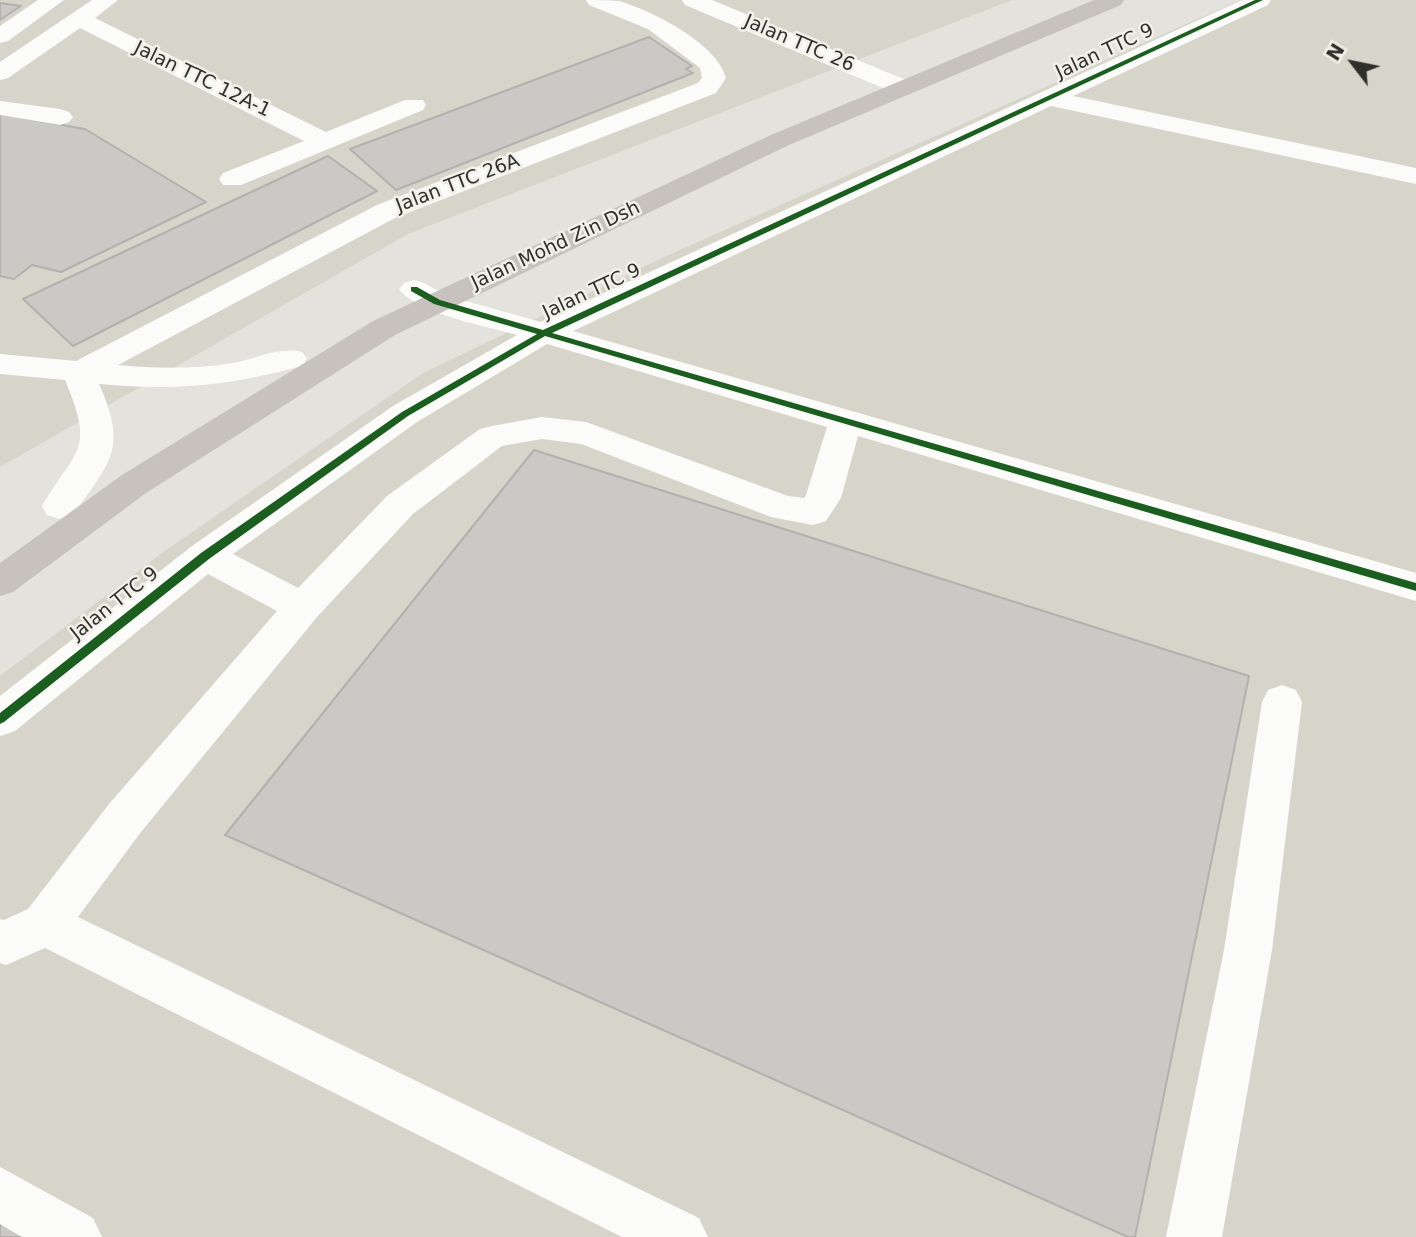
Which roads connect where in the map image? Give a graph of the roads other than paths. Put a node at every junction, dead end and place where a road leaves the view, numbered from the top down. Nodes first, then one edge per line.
1 (54, 0) edge
2 (107, 0) edge
3 (597, 0) edge
4 (693, 0) edge
5 (1073, 0) edge
6 (1113, 0) edge
7 (1260, 0) edge
8 (79, 19) junction
9 (0, 36) edge
10 (995, 41) junction
11 (0, 73) edge
12 (894, 84) junction
13 (1047, 98) junction
14 (414, 105) dead end
15 (0, 108) edge
16 (60, 117) dead end
17 (325, 141) junction
18 (1416, 176) edge
19 (232, 179) dead end
20 (425, 295) junction
21 (544, 333) junction
22 (291, 359) junction
23 (0, 364) edge
24 (78, 373) junction
25 (845, 421) junction
26 (60, 506) junction
27 (0, 548) edge
28 (205, 556) junction
29 (0, 582) edge
30 (1416, 587) edge
31 (303, 607) junction
32 (1282, 702) dead end
33 (0, 719) edge
34 (45, 923) junction
35 (0, 941) edge
36 (0, 1194) edge
37 (74, 1237) edge
38 (680, 1237) edge
39 (1194, 1237) edge

1 - 9 street
2 - 8 street
3 - 24 street, Jalan TTC 26A
4 - 12 street, Jalan TTC 26
5 - 10 main road, Jalan Mohd Zin Dsh
6 - 10 main road, Jalan Mohd Zin Dsh
7 - 13 street, Jalan TTC 9
8 - 11 street
8 - 17 street, Jalan TTC 12A-1
10 - 12 main road, Jalan Mohd Zin Dsh
12 - 20 main road, Jalan Mohd Zin Dsh
13 - 18 street
13 - 21 street, Jalan TTC 9
14 - 17 street
15 - 16 street
17 - 19 street
20 - 21 street
20 - 22 main road, Jalan Mohd Zin Dsh
20 - 29 main road, Jalan Mohd Zin Dsh
21 - 25 street
21 - 28 street, Jalan TTC 9
22 - 24 street
22 - 26 main road, Jalan Mohd Zin Dsh
23 - 24 street
24 - 26 street
25 - 30 street
25 - 31 street
26 - 27 main road, Jalan Mohd Zin Dsh
28 - 31 street
28 - 33 street, Jalan TTC 9
31 - 34 street
32 - 39 street
34 - 35 street
34 - 38 street
36 - 37 street

